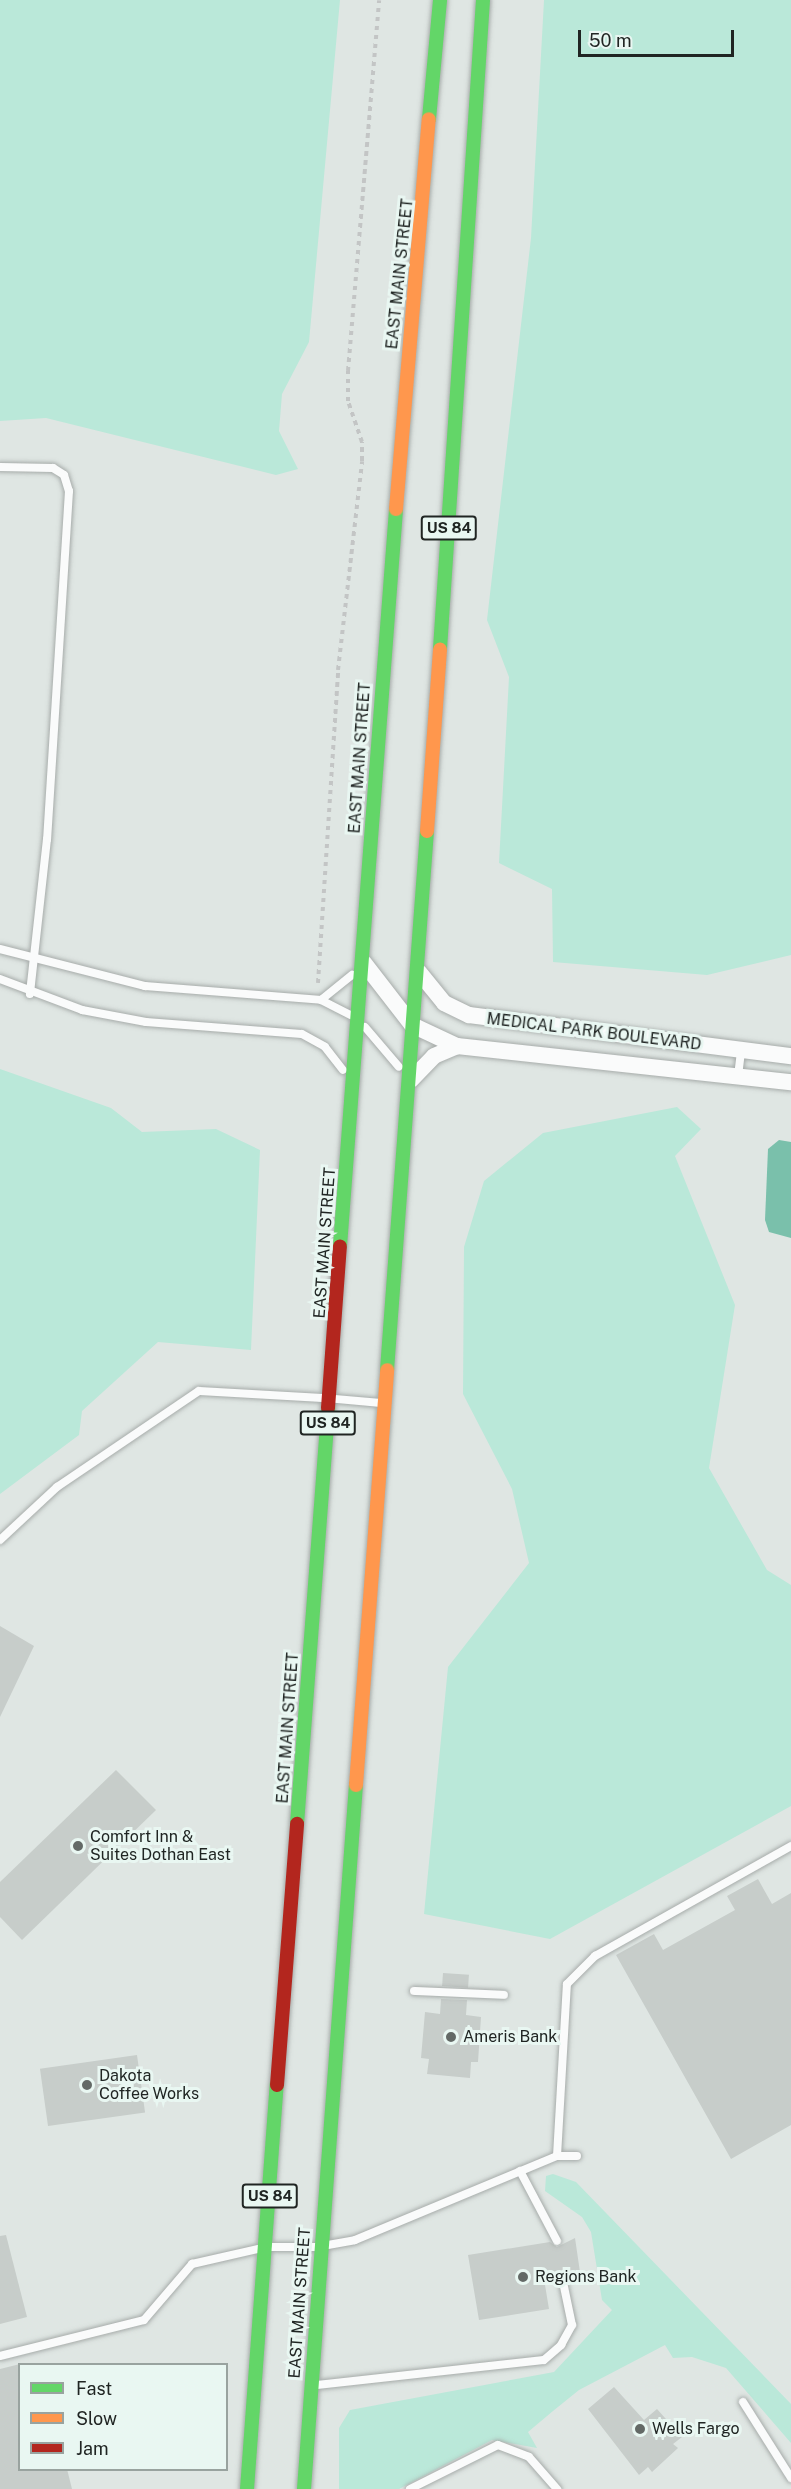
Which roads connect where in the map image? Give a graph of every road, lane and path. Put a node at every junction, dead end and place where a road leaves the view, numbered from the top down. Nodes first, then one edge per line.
1 (379, 0) edge
2 (440, 0) edge
3 (483, 0) edge
4 (0, 467) edge
5 (0, 948) edge
6 (362, 960) junction
7 (36, 961) junction
8 (416, 968) junction
9 (0, 980) edge
10 (30, 994) junction
11 (319, 1000) junction
12 (358, 1020) junction
13 (412, 1025) junction
14 (457, 1046) junction
15 (741, 1050) junction
16 (791, 1056) edge
17 (738, 1076) junction
18 (791, 1082) edge
19 (408, 1083) junction
20 (352, 1087) junction
21 (329, 1399) junction
22 (383, 1403) junction
23 (0, 1540) edge
24 (791, 1846) edge
25 (414, 1992) dead end
26 (504, 1995) dead end
27 (556, 2156) junction
28 (577, 2156) dead end
29 (520, 2171) junction
30 (557, 2241) dead end
31 (266, 2247) junction
32 (320, 2247) junction
33 (563, 2282) dead end
34 (0, 2356) edge
35 (311, 2385) junction
36 (743, 2402) dead end
37 (791, 2478) edge
38 (415, 2488) edge
39 (247, 2489) edge
40 (304, 2489) edge
41 (557, 2489) edge

1 - 11 path
2 - 6 highway, EAST MAIN STREET / US 84
3 - 8 highway, EAST MAIN STREET / US 84
4 - 7 lane
5 - 7 lane
6 - 11 lane
6 - 12 highway, EAST MAIN STREET / US 84
6 - 13 street, MEDICAL PARK BOULEVARD
7 - 10 lane
7 - 11 lane
8 - 13 highway, EAST MAIN STREET / US 84
8 - 15 street, MEDICAL PARK BOULEVARD
9 - 10 lane
10 - 20 lane
11 - 12 lane
12 - 19 lane
12 - 20 highway, EAST MAIN STREET / US 84
13 - 14 street, MEDICAL PARK BOULEVARD
13 - 19 highway, EAST MAIN STREET / US 84
14 - 17 street, MEDICAL PARK BOULEVARD
14 - 19 street
15 - 16 street, MEDICAL PARK BOULEVARD
15 - 17 lane
17 - 18 street, MEDICAL PARK BOULEVARD
19 - 22 highway, EAST MAIN STREET / US 84
20 - 21 highway, EAST MAIN STREET / US 84
21 - 22 lane
21 - 23 lane
21 - 31 highway, EAST MAIN STREET / US 84
22 - 32 highway, EAST MAIN STREET / US 84
24 - 27 lane
25 - 26 lane
27 - 28 lane
27 - 29 lane
29 - 30 lane
29 - 32 lane
31 - 32 lane
31 - 34 lane
31 - 39 highway, EAST MAIN STREET / US 84
32 - 35 highway, EAST MAIN STREET / US 84
33 - 35 lane
35 - 40 highway, EAST MAIN STREET / US 84
36 - 37 lane
38 - 41 lane

